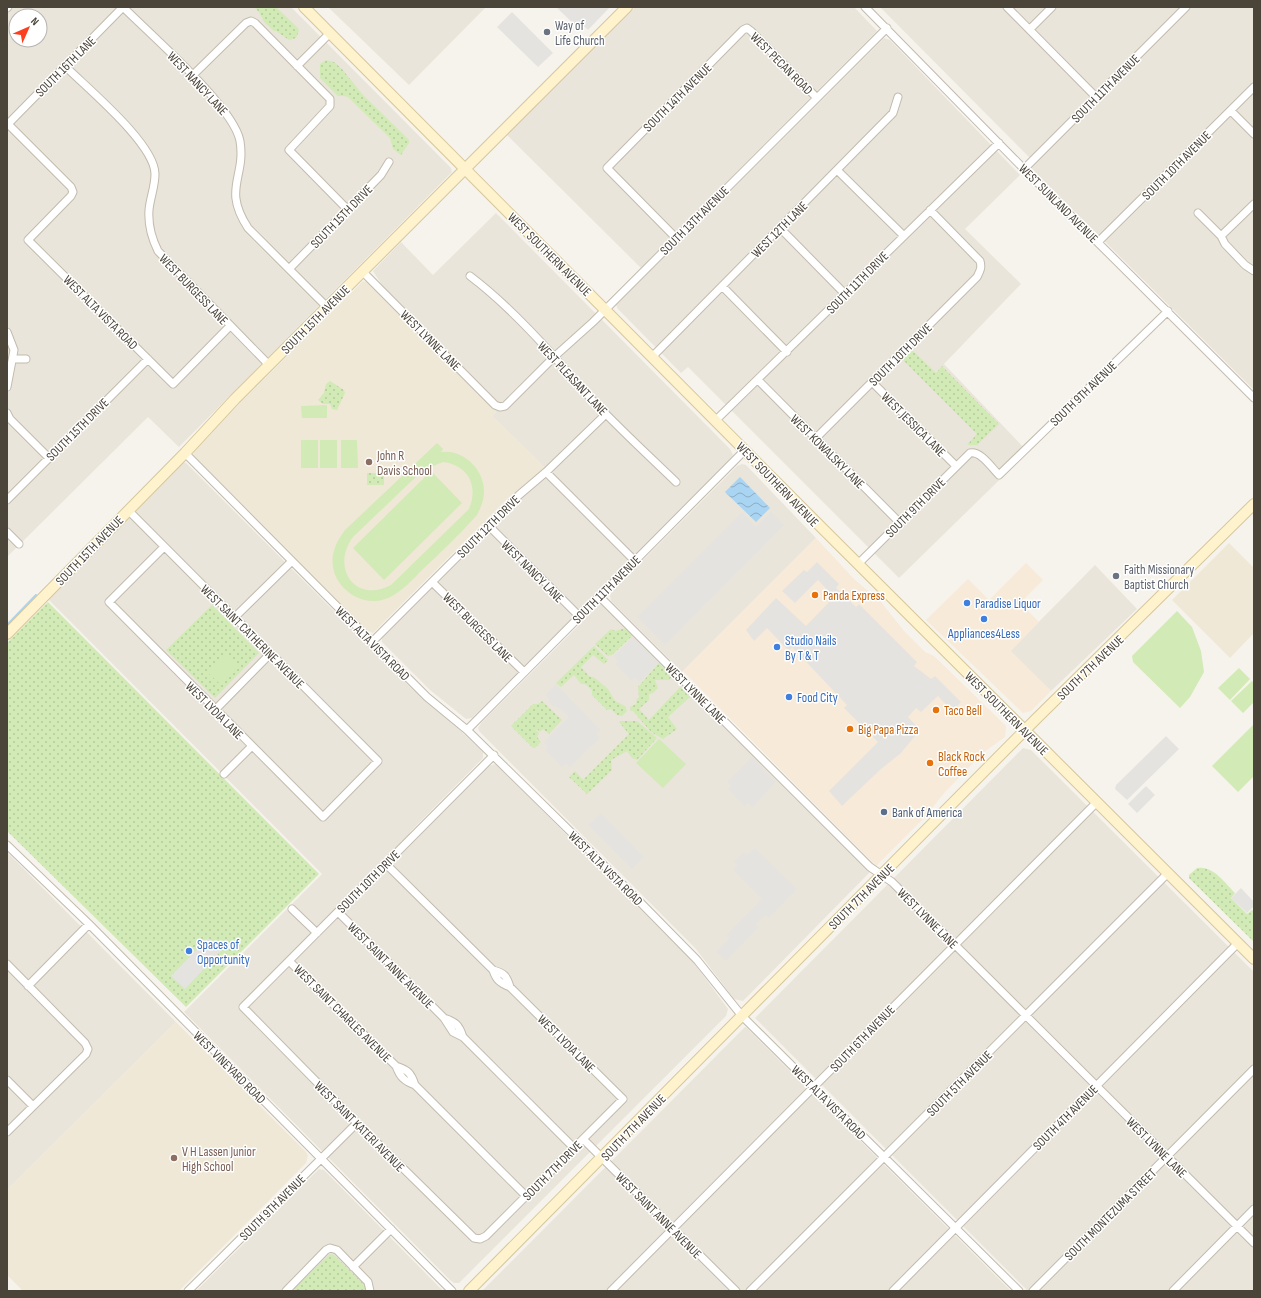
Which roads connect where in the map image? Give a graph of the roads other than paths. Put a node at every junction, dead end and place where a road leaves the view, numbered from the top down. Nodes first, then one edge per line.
1 (123, 7) edge
2 (304, 7) edge
3 (628, 7) edge
4 (865, 7) edge
5 (1007, 7) edge
6 (1052, 7) edge
7 (1186, 7) edge
8 (747, 28) joint
9 (887, 28) junction
10 (1030, 29) junction
11 (330, 32) junction
12 (65, 66) junction
13 (297, 66) junction
14 (192, 76) junction
15 (1254, 88) edge
16 (898, 97) dead end
17 (1096, 97) junction
18 (817, 98) junction
19 (1231, 111) junction
20 (8, 124) edge
21 (1254, 134) edge
22 (999, 143) junction
23 (389, 162) dead end
24 (465, 168) junction
25 (1024, 169) junction
26 (837, 170) junction
27 (1254, 204) edge
28 (347, 209) junction
29 (930, 210) junction
30 (1198, 213) dead end
31 (780, 228) junction
32 (904, 236) junction
33 (1221, 236) junction
34 (676, 238) junction
35 (1098, 242) junction
36 (290, 268) junction
37 (362, 271) junction
38 (1254, 271) edge
39 (470, 276) dead end
40 (722, 286) junction
41 (845, 294) junction
42 (327, 306) junction
43 (606, 309) junction
44 (1168, 311) junction
45 (230, 326) junction
46 (7, 332) edge
47 (787, 352) junction
48 (652, 356) junction
49 (554, 357) junction
50 (148, 358) junction
51 (14, 359) junction
52 (26, 359) dead end
53 (269, 365) junction
54 (758, 380) junction
55 (872, 382) junction
56 (7, 387) edge
57 (1254, 398) edge
58 (500, 407) joint
59 (7, 413) edge
60 (606, 414) junction
61 (716, 420) junction
62 (816, 438) junction
63 (745, 450) junction
64 (974, 452) joint
65 (185, 453) junction
66 (49, 458) junction
67 (956, 466) junction
68 (546, 472) junction
69 (676, 482) dead end
70 (7, 500) edge
71 (1254, 504) edge
72 (128, 510) junction
73 (899, 522) junction
74 (488, 525) junction
75 (7, 532) edge
76 (19, 544) dead end
77 (164, 546) junction
78 (634, 560) junction
79 (292, 561) junction
80 (858, 564) junction
81 (432, 582) junction
82 (599, 596) junction
83 (579, 616) junction
84 (235, 617) junction
85 (7, 634) edge
86 (372, 642) junction
87 (270, 654) junction
88 (524, 672) junction
89 (215, 710) junction
90 (467, 730) junction
91 (1025, 731) junction
92 (252, 746) junction
93 (494, 755) junction
94 (224, 774) dead end
95 (1097, 802) junction
96 (323, 817) joint
97 (7, 845) edge
98 (386, 864) junction
99 (1168, 873) junction
100 (881, 876) junction
101 (292, 908) dead end
102 (338, 912) junction
103 (89, 924) junction
104 (317, 933) junction
105 (1238, 943) junction
106 (955, 945) junction
107 (1254, 959) edge
108 (289, 961) junction
109 (7, 964) edge
110 (28, 986) junction
111 (243, 1008) joint
112 (1026, 1015) junction
113 (742, 1016) junction
114 (1254, 1068) edge
115 (7, 1080) edge
116 (1097, 1086) junction
117 (814, 1087) junction
118 (623, 1099) joint
119 (33, 1106) junction
120 (357, 1123) junction
121 (7, 1132) edge
122 (583, 1139) junction
123 (574, 1148) junction
124 (1167, 1157) junction
125 (602, 1158) junction
126 (884, 1158) junction
127 (321, 1159) junction
128 (526, 1196) junction
129 (1254, 1209) edge
130 (1237, 1226) junction
131 (673, 1228) junction
132 (955, 1228) junction
133 (391, 1229) junction
134 (480, 1239) joint
135 (1254, 1243) edge
136 (353, 1267) junction
137 (371, 1290) edge
138 (188, 1291) edge
139 (286, 1291) edge
140 (452, 1291) edge
141 (469, 1291) edge
142 (611, 1291) edge
143 (736, 1291) edge
144 (750, 1291) edge
145 (893, 1291) edge
146 (1019, 1291) edge
147 (1033, 1291) edge
148 (1173, 1291) edge

1 - 12 street, SOUTH 16TH LANE
1 - 14 street, WEST NANCY LANE
2 - 11 main road, WEST SOUTHERN AVENUE
3 - 24 main road, SOUTH 15TH AVENUE
4 - 9 street, WEST SUNLAND AVENUE
5 - 10 street
6 - 10 street
7 - 17 street, SOUTH 11TH AVENUE
8 - 18 street, WEST PECAN ROAD
8 - 34 street, SOUTH 14TH AVENUE
9 - 18 street, SOUTH 13TH AVENUE
9 - 22 street, WEST SUNLAND AVENUE
10 - 17 street
11 - 13 street
11 - 24 main road, WEST SOUTHERN AVENUE
12 - 20 street, SOUTH 16TH LANE
12 - 45 street, WEST BURGESS LANE
13 - 14 street
13 - 28 street
14 - 36 street, WEST NANCY LANE
15 - 19 street, SOUTH 10TH AVENUE
16 - 26 street, WEST 12TH LANE
17 - 25 street, SOUTH 11TH AVENUE
18 - 34 street, SOUTH 13TH AVENUE
19 - 21 street
19 - 35 street, SOUTH 10TH AVENUE
20 - 50 street, WEST ALTA VISTA ROAD
22 - 25 street, WEST SUNLAND AVENUE
22 - 29 street, SOUTH 11TH DRIVE
23 - 28 street, SOUTH 15TH DRIVE
24 - 37 main road, SOUTH 15TH AVENUE
24 - 43 main road, WEST SOUTHERN AVENUE
25 - 35 street, WEST SUNLAND AVENUE
26 - 31 street, WEST 12TH LANE
26 - 32 street
27 - 33 street
28 - 36 street, SOUTH 15TH DRIVE
29 - 32 street, SOUTH 11TH DRIVE
29 - 55 street, SOUTH 10TH DRIVE
30 - 33 street
31 - 40 street, WEST 12TH LANE
31 - 41 street
32 - 41 street, SOUTH 11TH DRIVE
33 - 38 street
34 - 43 street, SOUTH 13TH AVENUE
35 - 44 street, WEST SUNLAND AVENUE
36 - 42 street, WEST NANCY LANE
37 - 42 main road, SOUTH 15TH AVENUE
37 - 58 street, WEST LYNNE LANE
39 - 49 street, WEST PLEASANT LANE
40 - 47 street
40 - 48 street, WEST 12TH LANE
41 - 47 street, SOUTH 11TH DRIVE
42 - 53 main road, SOUTH 15TH AVENUE
43 - 48 main road, WEST SOUTHERN AVENUE
43 - 49 street, SOUTH 13TH AVENUE
44 - 57 street, WEST SUNLAND AVENUE
44 - 64 street, SOUTH 9TH AVENUE
45 - 50 street, WEST ALTA VISTA ROAD
45 - 53 street, WEST BURGESS LANE
46 - 51 street
47 - 54 street, SOUTH 11TH DRIVE
48 - 61 main road, WEST SOUTHERN AVENUE
49 - 58 street, SOUTH 13TH AVENUE
49 - 60 street, WEST PLEASANT LANE
50 - 66 street, SOUTH 15TH DRIVE
51 - 52 street
51 - 56 street
53 - 65 main road, SOUTH 15TH AVENUE
54 - 61 street, SOUTH 11TH DRIVE
54 - 62 street, WEST KOWALSKY LANE
55 - 62 street, SOUTH 10TH DRIVE
55 - 67 street, WEST JESSICA LANE
59 - 66 street
60 - 68 street, SOUTH 12TH DRIVE
60 - 69 street, WEST PLEASANT LANE
61 - 63 main road, WEST SOUTHERN AVENUE
62 - 73 street, WEST KOWALSKY LANE
63 - 78 street, SOUTH 11TH AVENUE
63 - 80 main road, WEST SOUTHERN AVENUE
64 - 67 street, SOUTH 9TH DRIVE
65 - 72 main road, SOUTH 15TH AVENUE
65 - 79 street, WEST ALTA VISTA ROAD
66 - 70 street, SOUTH 15TH DRIVE
67 - 73 street, SOUTH 9TH DRIVE
68 - 74 street, SOUTH 12TH DRIVE
68 - 78 street
71 - 91 main road, SOUTH 7TH AVENUE
72 - 77 street, WEST SAINT CATHERINE AVENUE
72 - 85 main road, SOUTH 15TH AVENUE
73 - 80 street, SOUTH 9TH DRIVE
74 - 81 street, SOUTH 12TH DRIVE
74 - 83 street, WEST NANCY LANE
75 - 76 street
77 - 84 street, WEST SAINT CATHERINE AVENUE
77 - 89 street, WEST LYDIA LANE
78 - 82 street, SOUTH 11TH AVENUE
79 - 84 street
79 - 86 street, WEST ALTA VISTA ROAD
80 - 91 main road, WEST SOUTHERN AVENUE
81 - 86 street, SOUTH 12TH DRIVE
81 - 88 street, WEST BURGESS LANE
82 - 83 street, SOUTH 11TH AVENUE
82 - 100 street, WEST LYNNE LANE
83 - 88 street, SOUTH 11TH AVENUE
84 - 87 street, WEST SAINT CATHERINE AVENUE
86 - 90 street, WEST ALTA VISTA ROAD
87 - 89 street
87 - 96 street, WEST SAINT CATHERINE AVENUE
88 - 90 street, SOUTH 11TH AVENUE
89 - 92 street, WEST LYDIA LANE
90 - 93 street, WEST ALTA VISTA ROAD
91 - 95 main road, WEST SOUTHERN AVENUE
91 - 100 main road, SOUTH 7TH AVENUE
92 - 94 street
92 - 96 street, WEST LYDIA LANE
93 - 98 street, SOUTH 10TH DRIVE
93 - 113 street, WEST ALTA VISTA ROAD
95 - 99 main road, WEST SOUTHERN AVENUE
95 - 106 street, SOUTH 6TH AVENUE
97 - 103 street, WEST VINEYARD ROAD
98 - 102 street, SOUTH 10TH DRIVE
98 - 118 street, WEST LYDIA LANE
99 - 105 main road, WEST SOUTHERN AVENUE
99 - 112 street, SOUTH 5TH AVENUE
100 - 106 street, WEST LYNNE LANE
100 - 113 main road, SOUTH 7TH AVENUE
101 - 104 street
102 - 104 street, SOUTH 10TH DRIVE
102 - 123 street, WEST SAINT ANNE AVENUE
103 - 110 street
103 - 127 street, WEST VINEYARD ROAD
104 - 108 street, SOUTH 10TH DRIVE
105 - 107 main road, WEST SOUTHERN AVENUE
105 - 116 street, SOUTH 4TH AVENUE
106 - 112 street, WEST LYNNE LANE
106 - 117 street, SOUTH 6TH AVENUE
108 - 111 street, SOUTH 10TH DRIVE
108 - 128 street, WEST SAINT CHARLES AVENUE
109 - 110 street
110 - 119 street
111 - 120 street, WEST SAINT KATERI AVENUE
112 - 116 street, WEST LYNNE LANE
112 - 126 street, SOUTH 5TH AVENUE
113 - 117 street, WEST ALTA VISTA ROAD
113 - 125 main road, SOUTH 7TH AVENUE
114 - 124 street, SOUTH MONTEZUMA STREET
115 - 119 street
116 - 124 street, WEST LYNNE LANE
116 - 132 street, SOUTH 4TH AVENUE
117 - 126 street, WEST ALTA VISTA ROAD
117 - 131 street, SOUTH 6TH AVENUE
118 - 122 street, SOUTH 7TH DRIVE
119 - 121 street
120 - 127 street, SOUTH 9TH AVENUE
120 - 134 street, WEST SAINT KATERI AVENUE
122 - 123 street, SOUTH 7TH DRIVE
122 - 125 street, WEST SAINT ANNE AVENUE
123 - 128 street, SOUTH 7TH DRIVE
124 - 130 street, WEST LYNNE LANE
124 - 147 street, SOUTH MONTEZUMA STREET
125 - 131 street, WEST SAINT ANNE AVENUE
125 - 141 main road, SOUTH 7TH AVENUE
126 - 132 street, WEST ALTA VISTA ROAD
126 - 144 street, SOUTH 5TH AVENUE
127 - 133 street, WEST VINEYARD ROAD
127 - 138 street, SOUTH 9TH AVENUE
128 - 134 street, SOUTH 7TH DRIVE
129 - 130 street
130 - 135 street, WEST LYNNE LANE
130 - 148 street
131 - 142 street, SOUTH 6TH AVENUE
131 - 143 street, WEST SAINT ANNE AVENUE
132 - 145 street, SOUTH 4TH AVENUE
132 - 146 street, WEST ALTA VISTA ROAD
133 - 136 street
133 - 140 street, WEST VINEYARD ROAD
136 - 137 street
136 - 139 street

